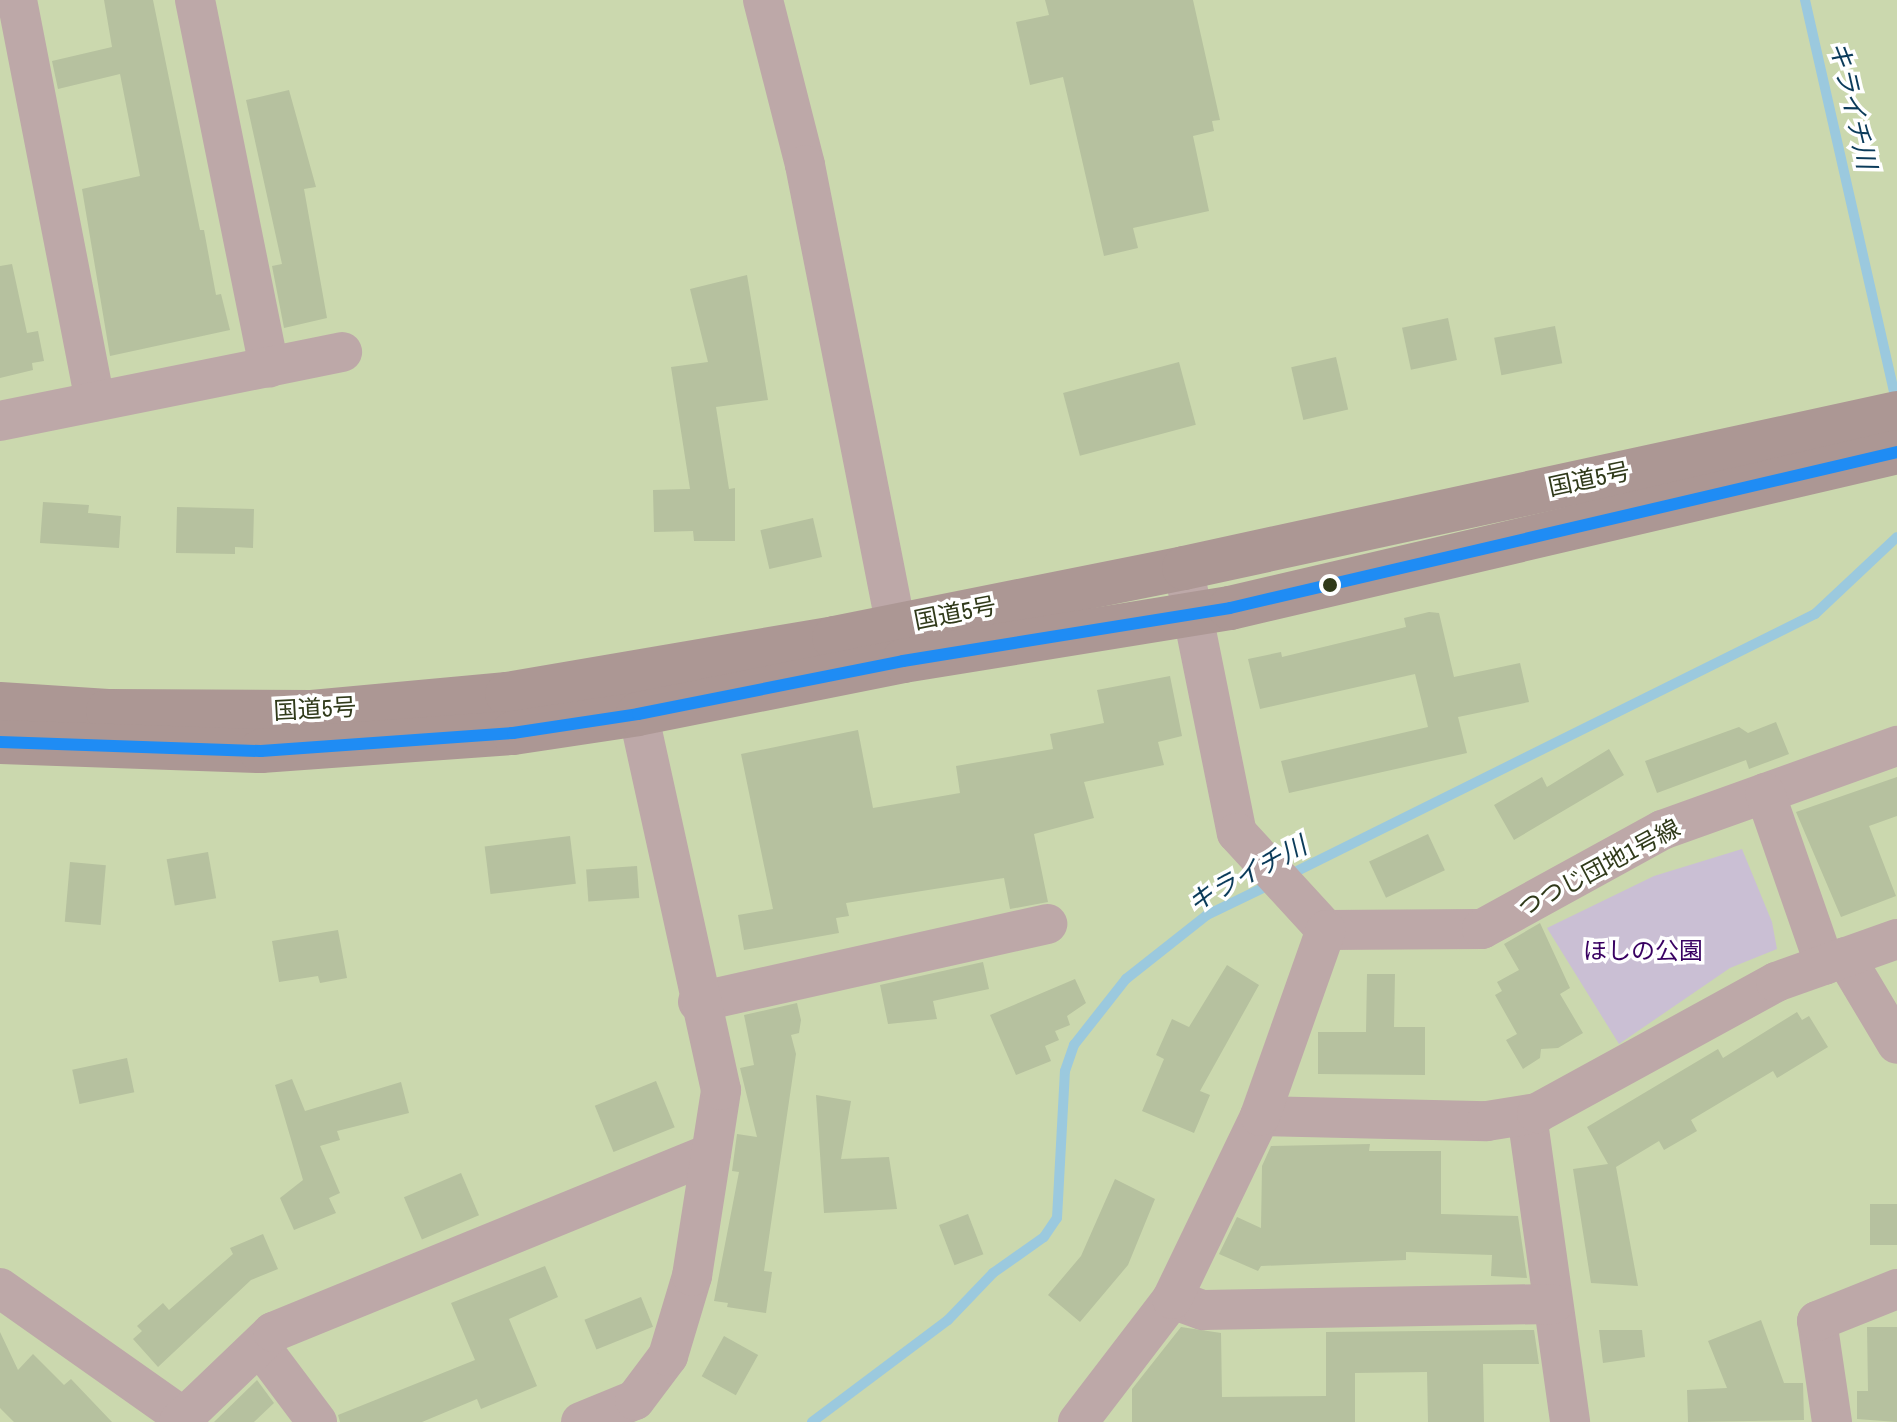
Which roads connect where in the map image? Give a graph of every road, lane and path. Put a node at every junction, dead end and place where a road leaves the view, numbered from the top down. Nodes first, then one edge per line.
1 (17, 0) edge
2 (195, 0) edge
3 (763, 0) edge
4 (342, 352) dead end
5 (269, 368) junction
6 (95, 402) junction
7 (0, 421) edge
8 (1882, 436) edge
9 (1184, 568) junction
10 (1191, 615) junction
11 (899, 643) junction
12 (0, 704) edge
13 (638, 714) junction
14 (0, 742) edge
15 (1897, 746) edge
16 (1765, 793) junction
17 (1314, 919) junction
18 (1047, 924) dead end
19 (1897, 939) edge
20 (1835, 961) junction
21 (698, 1002) junction
22 (1897, 1044) edge
23 (1527, 1115) junction
24 (1260, 1116) junction
25 (711, 1153) junction
26 (0, 1288) edge
27 (1897, 1289) edge
28 (1172, 1299) junction
29 (1553, 1304) junction
30 (260, 1346) junction
31 (182, 1420) edge
32 (317, 1422) edge
33 (581, 1422) edge
34 (1078, 1422) edge
35 (1570, 1422) edge
36 (1832, 1422) edge

1 - 6 street
2 - 5 street
3 - 11 street
4 - 5 street
5 - 6 street
6 - 7 street
8 - 9 highway, 国道5号
8 - 10 highway, 国道5号
9 - 10 street
9 - 11 highway, 国道5号
10 - 11 highway, 国道5号
10 - 17 street
11 - 12 highway, 国道5号
11 - 13 highway, 国道5号
13 - 14 highway, 国道5号
13 - 21 street
15 - 16 street, つつじ団地1号線
16 - 17 street, つつじ団地1号線
16 - 20 street
17 - 24 street
18 - 21 street
19 - 20 street
20 - 22 street
20 - 23 street
21 - 25 street
23 - 24 street
23 - 29 street
24 - 28 street
25 - 30 street
25 - 33 street
26 - 31 street
27 - 36 street
28 - 29 street
28 - 34 street
29 - 35 street
30 - 31 street
30 - 32 street

